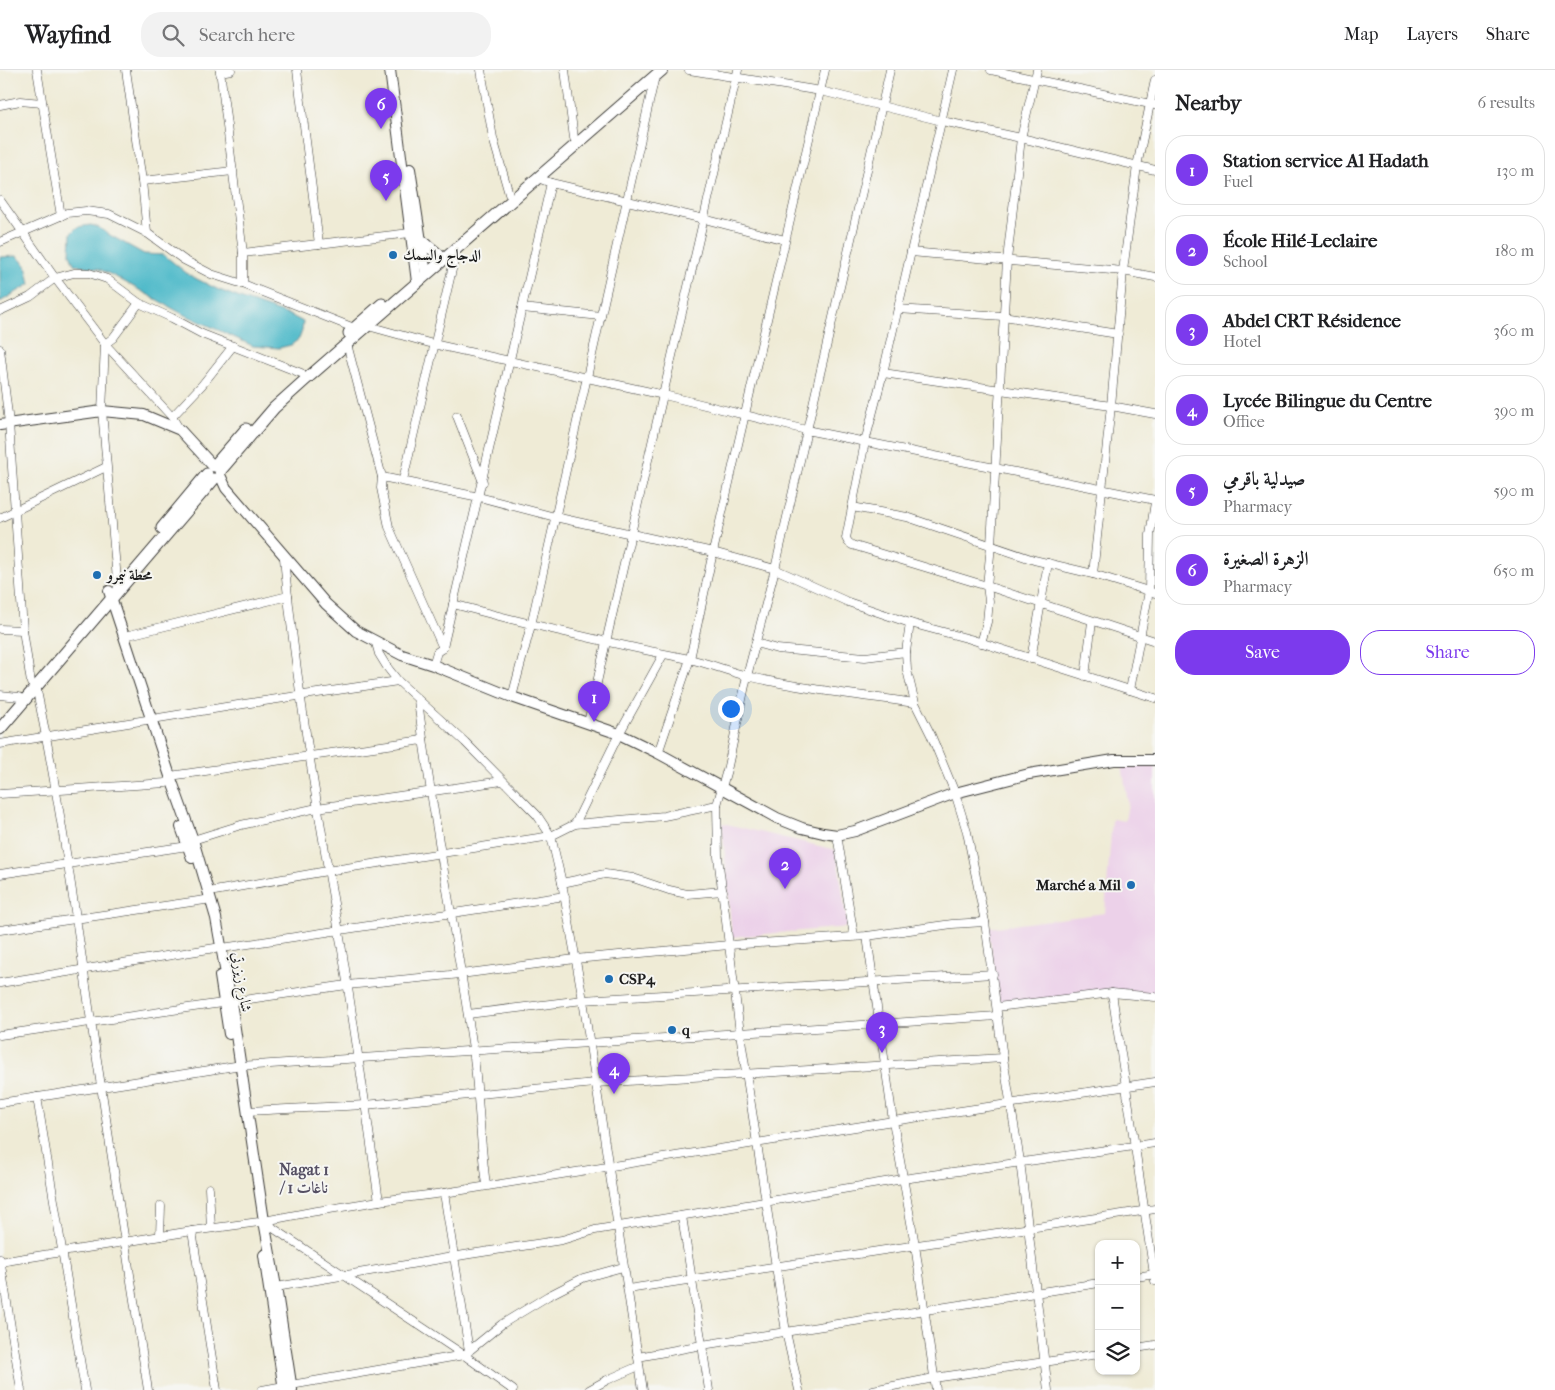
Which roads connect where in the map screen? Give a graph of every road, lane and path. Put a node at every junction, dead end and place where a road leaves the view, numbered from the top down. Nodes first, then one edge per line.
1 (37, 70) edge
2 (126, 70) edge
3 (232, 70) edge
4 (297, 70) edge
5 (390, 70) edge
6 (396, 70) edge
7 (481, 70) edge
8 (564, 70) edge
9 (689, 70) edge
10 (825, 70) edge
11 (890, 70) edge
12 (953, 70) edge
13 (991, 70) edge
14 (1037, 70) edge
15 (220, 71) edge
16 (656, 72) edge
17 (738, 73) edge
18 (1035, 79) junction
19 (1155, 80) edge
20 (821, 91) junction
21 (0, 104) edge
22 (42, 104) junction
23 (1152, 105) edge
24 (881, 106) junction
25 (942, 121) junction
26 (574, 138) junction
27 (1021, 138) junction
28 (1137, 166) junction
29 (233, 170) junction
30 (1155, 170) edge
31 (538, 178) junction
32 (142, 181) junction
33 (551, 183) junction
34 (509, 194) junction
35 (0, 200) edge
36 (626, 200) junction
37 (62, 216) junction
38 (704, 219) junction
39 (24, 232) junction
40 (147, 233) junction
41 (410, 233) junction
42 (421, 240) junction
43 (785, 240) junction
44 (0, 242) edge
45 (319, 244) junction
46 (457, 247) junction
47 (911, 252) junction
48 (243, 253) junction
49 (439, 255) junction
50 (1007, 260) junction
51 (1123, 271) junction
52 (420, 275) junction
53 (1155, 277) edge
54 (55, 278) junction
55 (244, 284) junction
56 (139, 303) junction
57 (522, 308) junction
58 (898, 309) junction
59 (0, 311) edge
60 (601, 316) junction
61 (1003, 316) junction
62 (368, 326) junction
63 (354, 328) junction
64 (1118, 334) junction
65 (106, 344) junction
66 (347, 344) junction
67 (434, 344) junction
68 (233, 346) junction
69 (0, 349) edge
70 (510, 362) junction
71 (300, 373) junction
72 (883, 373) junction
73 (587, 378) junction
74 (998, 391) junction
75 (664, 396) junction
76 (1112, 406) junction
77 (102, 411) junction
78 (1155, 414) edge
79 (746, 415) junction
80 (457, 416) dead end
81 (172, 417) junction
82 (5, 424) edge
83 (180, 430) junction
84 (806, 430) junction
85 (865, 442) junction
86 (106, 467) junction
87 (996, 468) junction
88 (214, 473) junction
89 (382, 476) junction
90 (402, 480) junction
91 (483, 482) junction
92 (1102, 488) junction
93 (479, 497) junction
94 (1155, 501) edge
95 (852, 508) junction
96 (15, 510) junction
97 (556, 517) junction
98 (0, 518) edge
99 (631, 534) junction
100 (991, 545) junction
101 (713, 552) junction
102 (284, 558) junction
103 (1048, 564) junction
104 (775, 569) junction
105 (1093, 574) junction
106 (987, 586) junction
107 (1152, 592) edge
108 (111, 594) junction
109 (288, 596) junction
110 (453, 604) junction
111 (1042, 605) junction
112 (1092, 622) junction
113 (910, 623) junction
114 (531, 625) junction
115 (0, 629) edge
116 (23, 630) junction
117 (125, 636) junction
118 (1140, 636) junction
119 (1155, 641) edge
120 (606, 642) junction
121 (376, 643) junction
122 (756, 643) junction
123 (981, 643) junction
124 (443, 648) junction
125 (906, 652) junction
126 (663, 655) junction
127 (690, 659) junction
128 (1031, 659) junction
129 (433, 665) junction
130 (747, 676) junction
131 (1086, 676) junction
132 (398, 681) junction
133 (34, 685) junction
134 (1130, 690) junction
135 (0, 695) edge
136 (301, 696) junction
137 (19, 697) junction
138 (512, 697) junction
139 (1155, 698) edge
140 (418, 700) junction
141 (915, 703) junction
142 (0, 720) edge
143 (150, 721) junction
144 (588, 723) junction
145 (0, 729) edge
146 (619, 734) junction
147 (47, 737) junction
148 (423, 740) junction
149 (0, 744) edge
150 (658, 752) junction
151 (309, 756) junction
152 (1155, 760) edge
153 (168, 779) junction
154 (502, 781) junction
155 (722, 787) junction
156 (56, 791) junction
157 (431, 792) junction
158 (955, 793) junction
159 (0, 794) edge
160 (717, 805) junction
161 (317, 808) junction
162 (575, 824) junction
163 (837, 834) junction
164 (551, 836) junction
165 (190, 843) junction
166 (440, 853) junction
167 (68, 864) junction
168 (327, 871) junction
169 (0, 874) edge
170 (562, 883) junction
171 (722, 891) junction
172 (207, 896) junction
173 (565, 896) junction
174 (452, 914) junction
175 (77, 918) junction
176 (985, 922) junction
177 (0, 930) edge
178 (338, 931) junction
179 (854, 936) junction
180 (867, 936) junction
181 (729, 945) junction
182 (218, 948) junction
183 (575, 958) junction
184 (85, 969) junction
185 (461, 974) junction
186 (993, 974) junction
187 (874, 981) junction
188 (0, 983) edge
189 (347, 985) junction
190 (734, 990) junction
191 (1112, 993) junction
192 (1155, 997) edge
193 (583, 1000) junction
194 (227, 1002) junction
195 (997, 1007) junction
196 (468, 1014) junction
197 (997, 1016) junction
198 (91, 1022) junction
199 (881, 1024) junction
200 (740, 1033) junction
201 (0, 1035) edge
202 (588, 1043) junction
203 (473, 1052) junction
204 (358, 1058) junction
205 (1003, 1058) junction
206 (237, 1066) junction
207 (886, 1066) junction
208 (747, 1074) junction
209 (1155, 1082) edge
210 (595, 1083) junction
211 (1127, 1086) junction
212 (102, 1087) junction
213 (478, 1093) junction
214 (37, 1097) junction
215 (0, 1103) edge
216 (1011, 1103) junction
217 (365, 1105) junction
218 (247, 1111) junction
219 (893, 1121) junction
220 (757, 1142) junction
221 (1155, 1143) edge
222 (1135, 1146) junction
223 (1020, 1161) junction
224 (608, 1166) junction
225 (903, 1179) junction
226 (486, 1185) junction
227 (209, 1188) dead end
228 (444, 1193) junction
229 (379, 1201) junction
230 (765, 1202) junction
231 (161, 1206) dead end
232 (1155, 1209) edge
233 (1145, 1211) junction
234 (682, 1216) junction
235 (263, 1221) junction
236 (211, 1228) junction
237 (617, 1228) junction
238 (1028, 1228) junction
239 (192, 1231) junction
240 (160, 1236) junction
241 (125, 1242) junction
242 (915, 1245) junction
243 (62, 1252) junction
244 (454, 1256) junction
245 (0, 1261) edge
246 (623, 1266) junction
247 (776, 1268) junction
248 (344, 1276) junction
249 (1140, 1277) edge
250 (1155, 1277) edge
251 (691, 1279) junction
252 (1095, 1284) edge
253 (276, 1287) junction
254 (628, 1289) junction
255 (1036, 1293) junction
256 (925, 1311) junction
257 (786, 1332) junction
258 (702, 1345) junction
259 (1155, 1345) edge
260 (1140, 1347) edge
261 (466, 1353) junction
262 (1095, 1355) edge
263 (638, 1358) junction
264 (1044, 1362) junction
265 (639, 1366) junction
266 (934, 1378) junction
267 (288, 1388) edge
268 (21, 1390) edge
269 (85, 1390) edge
270 (148, 1390) edge
271 (217, 1390) edge
272 (262, 1390) edge
273 (513, 1390) edge
274 (589, 1390) edge
275 (643, 1390) edge
276 (709, 1390) edge
277 (799, 1390) edge
278 (874, 1390) edge
279 (936, 1390) edge
280 (1048, 1390) edge

1 - 22 street
2 - 32 street
3 - 15 street
4 - 45 street
5 - 41 street
6 - 42 street
7 - 34 street
8 - 26 street
9 - 17 street
10 - 20 street
11 - 24 street
12 - 25 street
13 - 18 street
14 - 18 street
15 - 29 street
16 - 26 main road
16 - 31 main road
16 - 36 street
17 - 20 street
17 - 38 street
18 - 23 street
18 - 27 street
19 - 23 street
20 - 24 street
20 - 43 street
21 - 22 street
22 - 37 street
23 - 28 street
24 - 25 street
24 - 84 street
25 - 27 street
25 - 47 street
26 - 34 main road
27 - 28 street
27 - 50 street
28 - 30 street
28 - 51 street
29 - 32 street
29 - 48 street
31 - 33 street
31 - 46 main road
32 - 40 street
33 - 36 street
33 - 57 street
34 - 49 main road
35 - 39 street
36 - 38 street
36 - 60 street
37 - 39 street
37 - 40 street
38 - 43 street
38 - 75 street
39 - 44 street
39 - 54 street
40 - 55 street
41 - 45 street
41 - 52 street
42 - 49 main road
42 - 52 street
43 - 79 street
45 - 48 street
46 - 52 main road
46 - 67 street
47 - 50 street
47 - 58 street
48 - 55 street
49 - 52 main road
50 - 51 street
50 - 61 street
51 - 53 street
51 - 64 street
52 - 62 main road
52 - 63 main road
54 - 56 street
54 - 59 street
54 - 65 street
55 - 63 street
56 - 65 street
56 - 68 street
57 - 60 street
57 - 70 street
58 - 61 street
58 - 72 street
60 - 73 street
61 - 64 street
61 - 74 street
62 - 66 main road
62 - 67 street
63 - 71 main road
64 - 76 street
65 - 77 street
65 - 81 street
66 - 88 main road
66 - 89 street
67 - 70 street
67 - 90 street
68 - 71 street
68 - 81 street
69 - 82 street
70 - 73 street
70 - 91 street
71 - 88 main road
72 - 74 street
72 - 85 street
73 - 75 street
73 - 97 street
74 - 76 street
74 - 87 street
75 - 79 street
75 - 99 street
76 - 78 street
76 - 92 street
77 - 82 street
77 - 83 street
77 - 86 street
79 - 84 street
79 - 101 street
80 - 91 street
81 - 83 street
82 - 96 street
83 - 88 street
84 - 85 street
84 - 104 street
85 - 87 street
85 - 95 street
86 - 96 street
86 - 108 street
87 - 92 street
87 - 100 street
88 - 102 street
88 - 108 main road
89 - 90 street
89 - 124 street
90 - 93 street
91 - 93 street
92 - 94 street
92 - 105 street
93 - 97 street
93 - 110 street
94 - 107 street
95 - 100 street
95 - 106 street
96 - 98 street
96 - 116 street
97 - 99 street
97 - 114 street
99 - 101 street
99 - 120 street
100 - 103 street
100 - 106 street
101 - 104 street
101 - 127 street
102 - 109 street
102 - 121 street
103 - 105 street
103 - 111 street
104 - 113 street
104 - 122 street
105 - 107 street
106 - 111 street
106 - 123 street
107 - 118 street
108 - 117 street, شارع زيزرتي
108 - 133 main road
108 - 143 street, شارع زيزرتي
109 - 117 street
109 - 136 street
110 - 114 street
110 - 124 street
111 - 112 street
111 - 128 street
112 - 118 street
112 - 131 street
113 - 123 street
113 - 125 street
114 - 120 street
114 - 138 street
115 - 116 street
116 - 133 street
117 - 143 street, شارع زيزرتي
118 - 119 street
118 - 134 street
120 - 126 street
120 - 144 street
121 - 129 street
121 - 132 street
122 - 125 street
122 - 130 street
123 - 128 street
124 - 129 street
125 - 141 street
126 - 127 street
126 - 146 street
127 - 130 street
127 - 150 street
128 - 131 street
129 - 138 street
130 - 141 street
130 - 155 street
131 - 134 street
132 - 136 street
132 - 140 street
133 - 137 main road
133 - 145 main road
133 - 147 street
134 - 139 street
135 - 137 street
136 - 143 street
136 - 151 street
137 - 142 main road
138 - 144 street
140 - 148 street
140 - 154 street
141 - 158 street
143 - 147 street
143 - 153 street, شارع زيزرتي
144 - 146 street
146 - 150 street
146 - 162 street
147 - 149 street
147 - 156 street
148 - 151 street
148 - 157 street
150 - 155 street
151 - 153 street
151 - 161 street
152 - 158 street
153 - 156 street
153 - 165 street, شارع زيزرتي
154 - 157 street
154 - 164 street
155 - 160 street
155 - 163 street
156 - 159 street
156 - 167 street
157 - 161 street
157 - 166 street
158 - 163 street
158 - 176 street
160 - 162 street
160 - 171 street
161 - 165 street
161 - 168 street
162 - 164 street
163 - 179 street
164 - 166 street
164 - 170 street
165 - 167 street
165 - 172 street, شارع زيزرتي
166 - 168 street
166 - 174 street
167 - 169 street
167 - 175 street
168 - 172 street
168 - 178 street
170 - 171 street
170 - 173 street
171 - 181 street
172 - 175 street
172 - 182 street, شارع زيزرتي
173 - 174 street
173 - 183 street
174 - 178 street
174 - 185 street
175 - 177 street
175 - 184 street
176 - 180 street
176 - 186 street
178 - 182 street
178 - 189 street
179 - 180 street
179 - 181 street
180 - 187 street
181 - 183 street
181 - 190 street
182 - 184 street
182 - 194 street, شارع زيزرتي
183 - 185 street
183 - 193 street
184 - 188 street
184 - 198 street
185 - 189 street
185 - 196 street
186 - 187 street
186 - 195 street
187 - 190 street
187 - 199 street
189 - 194 street
189 - 204 street
190 - 193 street
190 - 200 street
191 - 192 street
191 - 195 street
191 - 211 street
193 - 196 street
193 - 202 street
194 - 198 street
194 - 206 street, شارع زيزرتي
195 - 197 street
196 - 203 street
197 - 199 street
197 - 205 street
198 - 201 street
198 - 212 street
199 - 200 street
199 - 207 street
200 - 202 street
200 - 208 street
202 - 203 street
202 - 210 street
203 - 204 street
203 - 213 street
204 - 206 street
204 - 217 street
205 - 207 street
205 - 216 street
206 - 212 street
206 - 218 street, شارع زيزرتي
206 - 235 street, شارع زيزرتي
207 - 208 street
207 - 219 street
208 - 210 street
208 - 220 street
209 - 211 street
210 - 213 street
210 - 224 street
211 - 216 street
211 - 222 street
212 - 214 street
212 - 241 street
213 - 217 street
213 - 226 street
214 - 215 street
214 - 243 street
216 - 219 street
216 - 223 street
217 - 218 street
217 - 229 street
218 - 235 street, شارع زيزرتي
219 - 220 street
219 - 225 street
220 - 224 street
220 - 230 street
221 - 222 street
222 - 223 street
222 - 233 street
223 - 225 street
223 - 238 street
224 - 226 street
224 - 237 street
225 - 230 street
225 - 242 street
226 - 228 street
227 - 236 street
228 - 229 street
228 - 244 street
229 - 235 street
230 - 234 street
230 - 247 street
231 - 240 street
232 - 233 street
233 - 238 street
233 - 250 street
234 - 237 street
234 - 251 street
235 - 236 street
235 - 248 street
235 - 253 street, شارع زيزرتي
235 - 267 street, شارع زيزرتي
236 - 239 street
237 - 244 street
237 - 246 street
238 - 242 street
238 - 255 street
239 - 240 street
239 - 271 street
240 - 241 street
241 - 243 street
241 - 270 street
242 - 247 street
242 - 256 street
243 - 245 street
243 - 269 street
244 - 248 street
244 - 261 street
245 - 268 street
246 - 254 street
246 - 261 street
247 - 251 street
247 - 257 street
248 - 253 street
248 - 261 street
249 - 250 street
251 - 254 street
251 - 258 street
252 - 255 street
253 - 267 street, شارع زيزرتي
254 - 263 street
255 - 256 street
255 - 264 street
256 - 257 street
256 - 266 street
257 - 258 street
257 - 277 street
258 - 263 street
258 - 276 street
259 - 260 street
261 - 267 street
261 - 273 street
262 - 264 street
263 - 265 street
264 - 266 street
264 - 280 street
265 - 274 street
265 - 275 street
266 - 278 street
266 - 279 street
267 - 272 street

